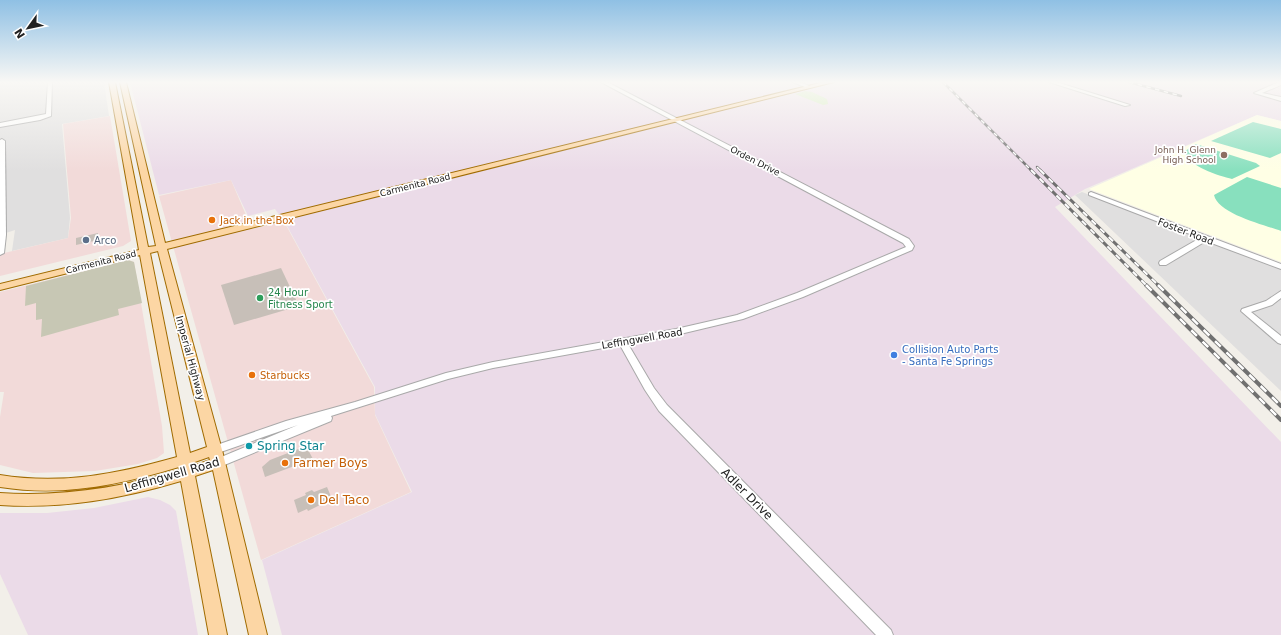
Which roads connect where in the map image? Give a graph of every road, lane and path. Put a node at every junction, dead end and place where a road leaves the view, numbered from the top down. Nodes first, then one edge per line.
1 (49, 112) edge
2 (118, 112) edge
3 (130, 112) edge
4 (659, 112) edge
5 (702, 112) edge
6 (673, 119) junction
7 (0, 125) edge
8 (2, 141) dead end
9 (1091, 194) dead end
10 (1206, 238) junction
11 (906, 240) joint
12 (160, 244) junction
13 (143, 249) junction
14 (0, 253) edge
15 (1164, 263) dead end
16 (1281, 267) edge
17 (0, 280) edge
18 (0, 287) edge
19 (1281, 294) edge
20 (622, 341) junction
21 (1281, 341) edge
22 (216, 457) junction
23 (185, 467) junction
24 (0, 481) edge
25 (0, 499) edge
26 (218, 635) edge
27 (258, 635) edge
28 (886, 635) edge

1 - 7 street
2 - 13 main road
3 - 12 main road, Imperial Highway
4 - 6 street, Orden Drive
5 - 6 main road, Carmenita Road
6 - 11 street, Orden Drive
6 - 12 main road, Carmenita Road
8 - 14 street
9 - 10 street, Foster Road
10 - 15 street
10 - 16 street, Foster Road
11 - 20 street, Leffingwell Road
12 - 13 main road, Carmenita Road
12 - 22 main road, Imperial Highway
13 - 17 main road, Carmenita Road
13 - 18 main road, Carmenita Road
13 - 23 main road
19 - 21 street
20 - 22 street, Leffingwell Road
20 - 28 street, Adler Drive
22 - 23 main road, Leffingwell Road
22 - 27 main road, Imperial Highway
23 - 24 main road, Leffingwell Road
23 - 25 main road, Leffingwell Road
23 - 26 main road

